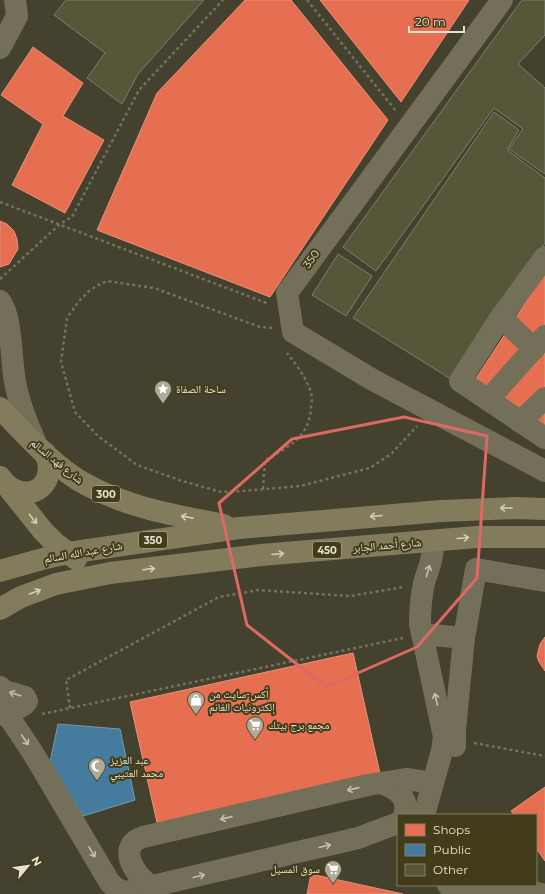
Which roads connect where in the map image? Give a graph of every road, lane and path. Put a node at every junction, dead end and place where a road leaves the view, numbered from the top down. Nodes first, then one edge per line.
1 (15, 0) edge
2 (223, 0) edge
3 (307, 0) edge
4 (502, 0) edge
5 (0, 48) edge
6 (409, 127) junction
7 (0, 202) edge
8 (60, 224) junction
9 (544, 261) edge
10 (0, 279) edge
11 (0, 301) edge
12 (289, 312) junction
13 (501, 317) junction
14 (269, 328) junction
15 (273, 333) dead end
16 (539, 342) edge
17 (286, 350) dead end
18 (545, 398) edge
19 (488, 400) junction
20 (0, 408) edge
21 (431, 411) junction
22 (520, 422) junction
23 (545, 438) edge
24 (41, 450) junction
25 (545, 471) edge
26 (3, 481) edge
27 (263, 489) junction
28 (545, 508) edge
29 (239, 528) junction
30 (545, 537) edge
31 (432, 541) junction
32 (68, 553) junction
33 (0, 571) edge
34 (110, 573) junction
35 (545, 581) edge
36 (424, 584) junction
37 (0, 609) edge
38 (422, 634) junction
39 (464, 638) junction
40 (0, 688) edge
41 (70, 708) junction
42 (0, 709) edge
43 (40, 714) dead end
44 (450, 738) junction
45 (545, 756) edge
46 (433, 783) junction
47 (383, 784) junction
48 (428, 813) edge
49 (404, 814) edge
50 (397, 823) edge
51 (452, 886) edge
52 (503, 886) edge
53 (153, 887) junction
54 (488, 894) edge
55 (540, 894) edge

1 - 5 street
2 - 8 path
3 - 6 path
4 - 6 street, 350
6 - 12 street, 350
7 - 8 path
8 - 10 path
8 - 12 path
9 - 13 street
11 - 24 street
12 - 14 path
12 - 21 street, 350
13 - 16 street
13 - 19 street
14 - 15 path
14 - 27 path
16 - 19 street
17 - 27 path
18 - 22 street
19 - 22 street
20 - 24 main road, شارع فهد السالم / 300
21 - 25 street, 350
21 - 27 path
22 - 23 street
24 - 26 main road
29 -> 24 main road, شارع فهد السالم / 300
26 -> 32 main road
28 -> 29 main road
29 - 32 main road, شارع عبد الله السالم / 350
31 -> 30 main road, شارع أحمد الجابر / 450
34 -> 31 main road, شارع أحمد الجابر / 450
36 -> 31 street
32 - 33 main road, شارع عبد الله السالم / 350
32 - 34 main road
37 -> 34 main road
35 - 39 street
36 - 38 street
36 - 41 path
38 - 39 street
38 - 41 path
44 -> 38 street
39 - 44 street
42 -> 40 street
41 - 43 path
42 -> 53 street
44 - 45 path
44 - 46 street
44 - 48 street
46 - 47 street
46 - 48 street
47 - 49 street
47 -> 53 street
53 -> 50 street
51 - 54 street
52 - 55 street

